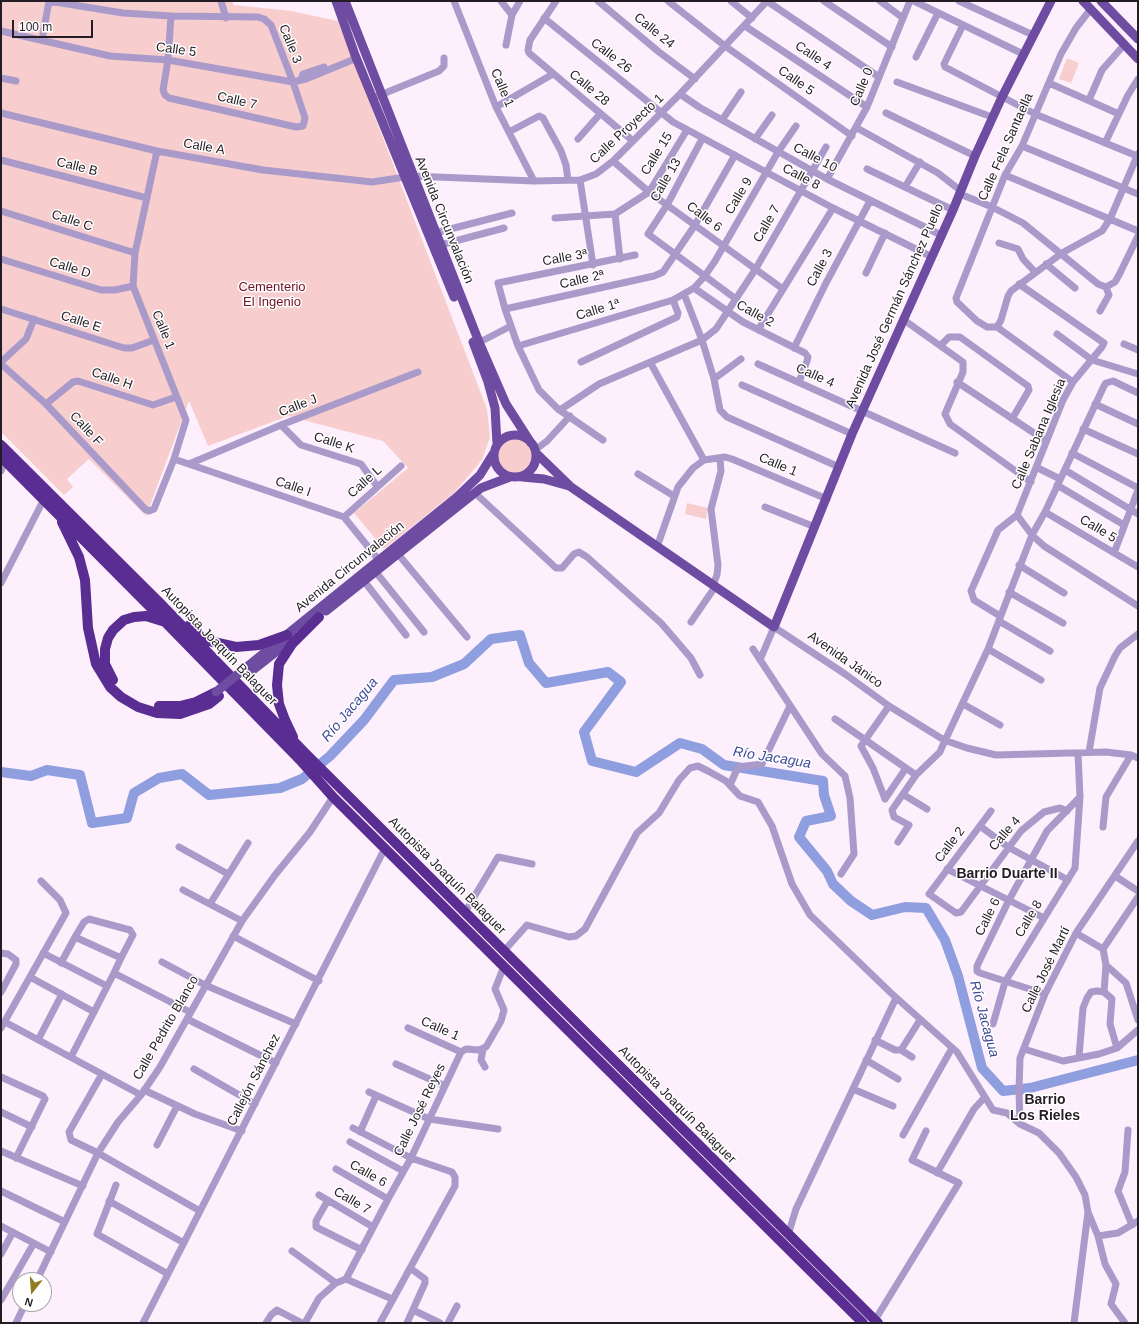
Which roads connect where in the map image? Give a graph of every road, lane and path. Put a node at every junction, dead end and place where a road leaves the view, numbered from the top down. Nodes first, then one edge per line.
1 (49, 1) edge
2 (221, 1) edge
3 (336, 1) edge
4 (344, 1) edge
5 (454, 1) edge
6 (501, 1) edge
7 (520, 1) edge
8 (556, 1) edge
9 (598, 1) edge
10 (668, 1) edge
11 (731, 1) edge
12 (767, 1) edge
13 (824, 1) edge
14 (880, 1) edge
15 (910, 1) edge
16 (914, 1) edge
17 (959, 1) edge
18 (1050, 1) edge
19 (1083, 1) edge
20 (1101, 1) edge
21 (1090, 10) junction
22 (938, 13) junction
23 (512, 15) junction
24 (172, 16) junction
25 (226, 18) junction
26 (544, 18) junction
27 (752, 18) junction
28 (903, 18) junction
29 (963, 25) junction
30 (745, 26) junction
31 (1, 31) edge
32 (1033, 35) junction
33 (1138, 39) edge
34 (42, 40) junction
35 (1124, 44) junction
36 (506, 45) dead end
37 (725, 46) junction
38 (892, 47) junction
39 (1023, 54) junction
40 (356, 57) junction
41 (916, 57) dead end
42 (444, 58) dead end
43 (1138, 59) edge
44 (168, 60) junction
45 (553, 74) junction
46 (879, 77) junction
47 (1, 78) edge
48 (695, 79) junction
49 (1138, 79) edge
50 (16, 81) dead end
51 (293, 82) junction
52 (897, 82) dead end
53 (1048, 83) junction
54 (741, 92) dead end
55 (680, 94) junction
56 (378, 97) junction
57 (1002, 97) junction
58 (1089, 100) junction
59 (496, 107) junction
60 (867, 107) junction
61 (662, 112) junction
62 (1, 113) edge
63 (886, 113) dead end
64 (600, 114) junction
65 (1035, 114) junction
66 (1119, 114) junction
67 (772, 115) dead end
68 (992, 117) junction
69 (722, 120) junction
70 (304, 126) joint
71 (796, 126) dead end
72 (857, 128) junction
73 (687, 130) junction
74 (509, 132) junction
75 (852, 136) junction
76 (578, 139) dead end
77 (702, 139) junction
78 (755, 139) junction
79 (632, 141) junction
80 (1105, 143) junction
81 (1022, 146) junction
82 (826, 148) dead end
83 (157, 151) junction
84 (778, 152) junction
85 (735, 155) junction
86 (1137, 155) edge
87 (975, 156) junction
88 (1, 160) edge
89 (613, 161) junction
90 (920, 162) junction
91 (867, 169) dead end
92 (812, 170) junction
93 (767, 172) junction
94 (1005, 175) junction
95 (409, 176) junction
96 (828, 179) junction
97 (534, 180) junction
98 (568, 180) junction
99 (580, 180) junction
100 (905, 187) junction
101 (1122, 188) junction
102 (801, 190) junction
103 (649, 192) junction
104 (960, 193) junction
105 (1138, 194) edge
106 (147, 198) junction
107 (870, 201) junction
108 (667, 205) junction
109 (992, 207) junction
110 (833, 208) junction
111 (953, 210) junction
112 (1, 211) edge
113 (512, 214) dead end
114 (615, 214) junction
115 (586, 215) junction
116 (555, 218) dead end
117 (1110, 219) junction
118 (859, 221) junction
119 (694, 225) junction
120 (504, 228) dead end
121 (1138, 231) edge
122 (435, 233) junction
123 (885, 234) junction
124 (942, 235) junction
125 (1138, 236) edge
126 (998, 243) dead end
127 (440, 245) junction
128 (723, 246) junction
129 (135, 253) junction
130 (1062, 253) junction
131 (634, 255) dead end
132 (675, 256) junction
133 (932, 257) junction
134 (1, 259) edge
135 (620, 259) junction
136 (1046, 264) junction
137 (592, 265) junction
138 (755, 270) junction
139 (1035, 272) junction
140 (866, 273) dead end
141 (704, 277) junction
142 (1019, 284) junction
143 (133, 286) junction
144 (1106, 287) junction
145 (694, 288) junction
146 (1075, 288) dead end
147 (783, 290) junction
148 (684, 294) junction
149 (736, 299) junction
150 (674, 300) junction
151 (2, 310) edge
152 (505, 310) junction
153 (1100, 311) dead end
154 (728, 312) junction
155 (34, 319) junction
156 (904, 320) junction
157 (511, 326) junction
158 (997, 327) junction
159 (758, 330) junction
160 (1057, 334) dead end
161 (154, 340) junction
162 (702, 340) junction
163 (476, 344) junction
164 (1124, 344) dead end
165 (941, 345) junction
166 (518, 346) junction
167 (794, 348) junction
168 (1138, 350) edge
169 (741, 359) dead end
170 (1092, 360) junction
171 (582, 362) dead end
172 (650, 362) junction
173 (1, 363) edge
174 (758, 364) dead end
175 (418, 372) dead end
176 (1138, 374) edge
177 (714, 379) junction
178 (799, 382) junction
179 (957, 382) junction
180 (1072, 382) junction
181 (742, 385) dead end
182 (1138, 393) edge
183 (176, 397) junction
184 (46, 404) junction
185 (1095, 404) junction
186 (560, 410) junction
187 (863, 410) junction
188 (570, 416) junction
189 (1012, 419) junction
190 (1138, 424) edge
191 (281, 425) junction
192 (1083, 429) junction
193 (852, 434) junction
194 (603, 440) dead end
195 (1046, 441) junction
196 (497, 444) junction
197 (1, 445) edge
198 (534, 448) junction
199 (955, 453) dead end
200 (1072, 453) junction
201 (493, 454) junction
202 (1138, 454) edge
203 (3, 459) edge
204 (174, 459) junction
205 (720, 459) junction
206 (704, 460) junction
207 (189, 464) junction
208 (401, 466) dead end
209 (839, 467) junction
210 (1036, 467) junction
211 (1065, 470) junction
212 (1, 471) edge
213 (638, 474) dead end
214 (522, 476) junction
215 (510, 477) junction
216 (1031, 482) junction
217 (1059, 482) junction
218 (377, 486) junction
219 (571, 487) junction
220 (1138, 489) edge
221 (475, 493) junction
222 (674, 496) junction
223 (44, 499) junction
224 (827, 499) junction
225 (765, 507) dead end
226 (152, 511) joint
227 (1130, 511) junction
228 (1045, 512) junction
229 (58, 513) junction
230 (1138, 514) edge
231 (1017, 515) junction
232 (344, 517) junction
233 (1124, 525) junction
234 (815, 527) junction
235 (1032, 535) junction
236 (657, 547) junction
237 (1114, 553) junction
238 (398, 554) junction
239 (381, 562) junction
240 (1019, 565) junction
241 (1138, 567) edge
242 (375, 572) junction
243 (364, 581) junction
244 (1, 583) edge
245 (714, 586) junction
246 (1010, 592) junction
247 (1064, 593) dead end
248 (160, 603) junction
249 (1138, 606) edge
250 (319, 617) junction
251 (1000, 618) junction
252 (691, 622) dead end
253 (1063, 623) dead end
254 (167, 624) junction
255 (774, 627) junction
256 (424, 632) dead end
257 (406, 634) dead end
258 (287, 636) junction
259 (467, 637) dead end
260 (1136, 638) edge
261 (988, 649) junction
262 (753, 650) dead end
263 (1050, 651) dead end
264 (760, 660) junction
265 (245, 672) junction
266 (700, 675) dead end
267 (1041, 680) dead end
268 (218, 694) junction
269 (963, 704) junction
270 (790, 706) junction
271 (889, 706) junction
272 (836, 719) dead end
273 (1000, 725) dead end
274 (865, 740) junction
275 (944, 740) junction
276 (1089, 752) junction
277 (301, 754) junction
278 (1078, 754) junction
279 (1131, 755) junction
280 (1138, 758) edge
281 (906, 768) junction
282 (916, 776) junction
283 (730, 785) junction
284 (904, 795) junction
285 (333, 797) junction
286 (1080, 797) junction
287 (927, 810) dead end
288 (991, 811) dead end
289 (1067, 811) junction
290 (980, 826) junction
291 (1103, 827) dead end
292 (1138, 841) edge
293 (898, 842) dead end
294 (248, 843) dead end
295 (179, 847) dead end
296 (1008, 847) junction
297 (385, 848) junction
298 (1032, 860) junction
299 (532, 864) dead end
300 (947, 869) junction
301 (228, 874) junction
302 (841, 874) dead end
303 (1115, 876) junction
304 (1068, 880) junction
305 (41, 881) dead end
306 (980, 885) junction
307 (183, 890) dead end
308 (1138, 891) edge
309 (1138, 897) edge
310 (1009, 900) junction
311 (210, 904) junction
312 (465, 912) junction
313 (958, 913) joint
314 (1044, 918) junction
315 (242, 921) junction
316 (1076, 933) junction
317 (233, 936) junction
318 (75, 937) junction
319 (1103, 949) junction
320 (504, 951) junction
321 (1, 953) edge
322 (43, 953) junction
323 (121, 958) junction
324 (162, 962) dead end
325 (61, 963) junction
326 (1106, 965) junction
327 (504, 966) junction
328 (114, 973) junction
329 (30, 977) junction
330 (319, 981) junction
331 (1005, 982) junction
332 (205, 985) junction
333 (107, 986) junction
334 (1, 992) edge
335 (1104, 992) junction
336 (62, 994) junction
337 (1045, 994) junction
338 (896, 998) junction
339 (94, 1012) junction
340 (188, 1015) junction
341 (920, 1020) junction
342 (1138, 1020) edge
343 (296, 1024) junction
344 (993, 1024) dead end
345 (3, 1025) edge
346 (408, 1028) dead end
347 (1138, 1030) edge
348 (38, 1040) junction
349 (875, 1040) junction
350 (952, 1048) junction
351 (1117, 1048) junction
352 (482, 1049) junction
353 (1024, 1049) junction
354 (901, 1050) junction
355 (461, 1052) junction
356 (71, 1057) junction
357 (912, 1057) dead end
358 (1079, 1057) junction
359 (866, 1060) junction
360 (276, 1063) junction
361 (396, 1064) dead end
362 (485, 1067) dead end
363 (194, 1069) dead end
364 (102, 1074) junction
365 (1, 1077) edge
366 (898, 1078) dead end
367 (445, 1086) junction
368 (853, 1089) junction
369 (142, 1092) junction
370 (985, 1097) junction
371 (255, 1104) junction
372 (177, 1106) junction
373 (893, 1106) dead end
374 (1, 1112) edge
375 (429, 1119) junction
376 (1020, 1124) junction
377 (32, 1127) junction
378 (353, 1128) dead end
379 (498, 1129) dead end
380 (1128, 1130) dead end
381 (242, 1131) junction
382 (926, 1131) dead end
383 (360, 1132) junction
384 (903, 1135) dead end
385 (350, 1142) dead end
386 (157, 1145) dead end
387 (1, 1151) edge
388 (98, 1153) junction
389 (16, 1158) junction
390 (411, 1158) junction
391 (336, 1169) dead end
392 (404, 1172) junction
393 (937, 1172) junction
394 (116, 1185) dead end
395 (83, 1186) junction
396 (1, 1191) edge
397 (319, 1195) dead end
398 (388, 1199) junction
399 (328, 1200) junction
400 (109, 1201) junction
401 (200, 1211) junction
402 (1088, 1212) junction
403 (65, 1222) junction
404 (1135, 1223) edge
405 (1, 1226) edge
406 (373, 1227) junction
407 (13, 1232) junction
408 (788, 1235) junction
409 (1098, 1236) junction
410 (34, 1243) junction
411 (184, 1243) junction
412 (362, 1250) junction
413 (292, 1251) dead end
414 (51, 1252) junction
415 (1, 1254) edge
416 (410, 1268) junction
417 (41, 1272) edge
418 (168, 1274) junction
419 (346, 1279) junction
420 (336, 1282) junction
421 (392, 1299) junction
422 (1, 1300) edge
423 (457, 1306) dead end
424 (413, 1310) junction
425 (21, 1312) edge
426 (877, 1322) edge
427 (16, 1323) edge
428 (143, 1323) edge
429 (266, 1323) edge
430 (304, 1323) edge
431 (380, 1323) edge
432 (407, 1323) edge
433 (440, 1323) edge
434 (448, 1323) edge
435 (863, 1323) edge
436 (1074, 1323) edge
437 (1125, 1323) edge

1 - 24 street, Calle 3
1 - 34 street
2 - 25 street
3 - 40 main road, Avenida Circunvalación
4 - 56 main road, Avenida Circunvalación
5 - 59 street, Calle 1
6 - 23 street
7 - 23 street
8 - 26 street
9 - 48 street, Calle 24
10 - 37 street, Calle 5
11 - 27 street
12 - 27 street, Calle Proyecto 1
12 - 46 street
13 - 38 street
14 - 28 street
15 - 28 street, Calle 0
16 - 22 street
17 - 32 street
18 - 32 main road, Avenida José Germán Sánchez Puello
19 - 21 main road
20 - 33 main road
21 - 35 main road
21 - 53 street, Calle Fela Santaella
22 - 29 street
22 - 41 street
23 - 36 street
24 - 25 street, Calle 3
24 - 44 street
25 - 51 street, Calle 3
26 - 45 street, Calle 28
26 - 61 street, Calle 26
27 - 30 street, Calle Proyecto 1
28 - 38 street, Calle 0
29 - 39 street
29 - 57 street
30 - 37 street, Calle Proyecto 1
30 - 60 street, Calle 4
31 - 34 street, Calle 5
32 - 39 main road, Avenida José Germán Sánchez Puello
34 - 44 street, Calle 5
35 - 43 main road
35 - 58 street
37 - 48 street, Calle Proyecto 1
37 - 75 street, Calle 5
38 - 46 street, Calle 0
39 - 57 main road, Avenida José Germán Sánchez Puello
40 - 51 street
40 - 56 main road, Avenida Circunvalación
42 - 56 street
44 - 51 street, Calle 5
44 - 70 street, Calle 7
45 - 59 street
45 - 64 street, Calle 28
46 - 60 street, Calle 0
47 - 50 street
48 - 55 street, Calle Proyecto 1
49 - 66 street
51 - 70 street, Calle 3
52 - 68 street
53 - 58 street
53 - 65 street, Calle Fela Santaella
54 - 69 street
55 - 61 street, Calle Proyecto 1
55 - 69 street, Calle 10
56 - 95 main road, Avenida Circunvalación
57 - 65 street
57 - 68 main road, Avenida José Germán Sánchez Puello
58 - 66 street
59 - 74 street, Calle 1
60 - 72 street, Calle 0
61 - 73 street, Calle 8
61 - 79 street, Calle Proyecto 1
62 - 83 street, Calle A
63 - 87 street
64 - 76 street
64 - 79 street, Calle 28
65 - 80 street
65 - 81 street, Calle Fela Santaella
66 - 80 street
67 - 78 street
68 - 87 main road, Avenida José Germán Sánchez Puello
69 - 78 street, Calle 10
71 - 84 street, Calle 9
72 - 75 street, Calle 0
72 - 90 street
73 - 77 street, Calle 8
73 - 103 street, Calle 15
74 - 97 street, Calle 1
74 - 98 street
75 - 96 street, Calle 0
77 - 85 street, Calle 8
77 - 108 street, Calle 13
78 - 84 street, Calle 10
79 - 89 street, Calle Proyecto 1
80 - 86 street
81 - 94 street, Calle Fela Santaella
81 - 101 street
82 - 92 street, Calle 7
83 - 95 street, Calle A
83 - 106 street, Calle 1
84 - 92 street, Calle 10
84 - 93 street, Calle 9
85 - 93 street, Calle 8
85 - 119 street
86 - 101 street
87 - 104 main road, Avenida José Germán Sánchez Puello
88 - 106 street, Calle B
89 - 99 street, Calle Proyecto 1
89 - 103 street, Calle 6
90 - 100 street
90 - 104 street
91 - 100 street
92 - 96 street, Calle 10
92 - 102 street, Calle 7
93 - 102 street, Calle 8
93 - 128 street, Calle 9
94 - 109 street, Calle Fela Santaella
94 - 117 street
95 - 97 street, Calle Proyecto 1
95 - 122 main road, Avenida Circunvalación
95 - 163 main road, Avenida Circunvalación
96 - 107 street, Calle 10
97 - 98 street, Calle Proyecto 1
98 - 99 street, Calle Proyecto 1
99 - 115 street
100 - 111 street
101 - 105 street
101 - 117 street
102 - 110 street, Calle 8
102 - 138 street, Calle 7
103 - 108 street, Calle 6
103 - 114 street
104 - 109 street
104 - 111 main road, Avenida José Germán Sánchez Puello
106 - 129 street, Calle 1
107 - 118 street, Calle 3
107 - 124 street, Calle 10
108 - 119 street, Calle 6
108 - 132 street, Calle 13
109 - 130 street
109 - 158 street, Calle Fela Santaella
110 - 118 street, Calle 8
110 - 147 street
111 - 124 main road, Avenida José Germán Sánchez Puello
112 - 129 street, Calle C
113 - 122 street
114 - 115 street
114 - 135 street
115 - 116 street
115 - 137 street
117 - 121 street
117 - 130 street
118 - 123 street, Calle 8
118 - 167 street, Calle 3
119 - 128 street, Calle 6
119 - 132 street
120 - 127 street
122 - 127 main road, Avenida Circunvalación
123 - 133 street, Calle 8
123 - 140 street
124 - 133 main road, Avenida José Germán Sánchez Puello
125 - 144 street
126 - 139 street
127 - 163 main road, Avenida Circunvalación
128 - 138 street, Calle 6
128 - 141 street, Calle 9
129 - 143 street, Calle 1
130 - 136 street
130 - 144 street
131 - 135 street, Calle 3ª
132 - 141 street
132 - 152 street, Calle 2ª
133 - 156 main road, Avenida José Germán Sánchez Puello
134 - 143 street, Calle D
135 - 137 street, Calle 3ª
136 - 139 street
136 - 146 street
137 - 152 street, Calle 3ª
138 - 147 street, Calle 6
138 - 149 street, Calle 7
139 - 142 street
141 - 145 street, Calle 9
141 - 149 street
142 - 158 street
142 - 170 street, Calle Sabana Iglesia
143 - 161 street, Calle 1
144 - 153 street
145 - 148 street, Calle 9
145 - 154 street, Calle 2
147 - 159 street
148 - 150 street, Calle 1ª
148 - 162 street
149 - 154 street, Calle 7
150 - 166 street, Calle 1ª
150 - 171 street
151 - 155 street, Calle E
152 - 157 street
154 - 159 street, Calle 2
154 - 162 street, Calle 7
155 - 161 street, Calle E
155 - 173 street
156 - 165 street
156 - 187 main road, Avenida José Germán Sánchez Puello
157 - 163 street
157 - 166 street
158 - 180 street
159 - 167 street, Calle 2
160 - 170 street
161 - 183 street, Calle 1
162 - 172 street, Calle 7
162 - 177 street
163 - 196 main road, Avenida Circunvalación
163 - 198 main road, Avenida Circunvalación
164 - 168 street
165 - 179 street
165 - 189 street
166 - 186 street
167 - 178 street, Calle 2
169 - 177 street
170 - 176 street
170 - 180 street, Calle Sabana Iglesia
172 - 186 street, Calle 7
172 - 206 street
173 - 184 street, Calle F
174 - 178 street, Calle 4
175 - 191 street, Calle J
177 - 209 street
178 - 187 street, Calle 4
179 - 189 street
179 - 216 street
180 - 195 street, Calle Sabana Iglesia
181 - 193 street
182 - 185 street
183 - 184 street, Calle H
183 - 204 street, Calle 1
184 - 226 street, Calle F
185 - 190 street
185 - 192 street
186 - 188 street
187 - 193 main road, Avenida José Germán Sánchez Puello
187 - 199 street
188 - 194 street
188 - 198 street
189 - 195 street
191 - 207 street, Calle J
191 - 218 street, Calle K
192 - 200 street
192 - 202 street
193 - 209 main road, Avenida José Germán Sánchez Puello
195 - 210 street, Calle Sabana Iglesia
196 - 198 main road
196 - 201 main road
197 - 248 highway, Autopista Joaquín Balaguer
198 - 214 main road
198 - 219 main road, Avenida Jánico
200 - 211 street
200 - 220 street
201 - 215 main road
201 - 239 main road, Avenida Circunvalación
203 - 212 street
203 - 223 highway, Autopista Joaquín Balaguer
204 - 207 street, Calle I
204 - 226 street, Calle 1
205 - 206 street, Calle 1
205 - 224 street, Calle 1
205 - 245 street
206 - 222 street
207 - 232 street, Calle I
208 - 218 street, Calle L
209 - 224 main road, Avenida José Germán Sánchez Puello
210 - 216 street, Calle Sabana Iglesia
210 - 217 street
211 - 217 street
211 - 227 street
213 - 222 street
214 - 215 main road
214 - 219 main road, Avenida Jánico
215 - 221 main road, Avenida Circunvalación
216 - 231 street, Calle Sabana Iglesia
217 - 228 street
217 - 233 street
218 - 232 street, Calle L
219 - 236 main road, Avenida Jánico
220 - 227 street
221 - 238 main road, Avenida Circunvalación
221 - 266 street
222 - 236 street
223 - 229 highway, Autopista Joaquín Balaguer
223 - 244 street
224 - 234 main road, Avenida José Germán Sánchez Puello
225 - 234 street
227 - 230 street
227 - 233 street
228 - 235 street
228 - 237 street, Calle 5
229 - 254 highway, Autopista Joaquín Balaguer
229 - 268 highway
231 - 235 street
231 - 251 street, Calle Sabana Iglesia
232 - 239 street
233 - 237 street
234 - 255 main road, Avenida José Germán Sánchez Puello
235 - 240 street
235 - 249 street
236 - 245 main road, Avenida Jánico
237 - 241 street, Calle 5
238 - 239 main road, Avenida Circunvalación
238 - 259 street
239 - 242 main road, Avenida Circunvalación
239 - 258 main road, Avenida Circunvalación
240 - 246 street
240 - 247 street
242 - 243 main road, Avenida Circunvalación
242 - 256 street
243 - 250 main road, Avenida Circunvalación
243 - 257 street
245 - 252 street
245 - 255 main road, Avenida Jánico
246 - 251 street
246 - 253 street
248 - 258 highway
248 - 277 highway, Autopista Joaquín Balaguer
250 - 265 main road, Avenida Circunvalación
250 - 277 highway
251 - 261 street
251 - 263 street, Calle Sabana Iglesia
254 - 268 highway
254 - 277 highway, Autopista Joaquín Balaguer
255 - 264 street
255 - 271 street, Avenida Jánico
258 - 265 main road, Avenida Circunvalación
260 - 276 street
261 - 267 street
261 - 269 street
262 - 264 street
264 - 270 street
265 - 268 main road, Avenida Circunvalación
269 - 273 street
269 - 275 street
270 - 283 street
270 - 302 street
271 - 274 street
271 - 275 street, Avenida Jánico
272 - 274 street
274 - 281 street
274 - 281 street
275 - 278 street, Avenida Jánico
275 - 282 street
276 - 278 street, Avenida Jánico
276 - 279 street, Avenida Jánico
277 - 285 highway, Autopista Joaquín Balaguer
277 - 312 highway, Autopista Joaquín Balaguer
278 - 286 street, Calle 8
279 - 280 street, Avenida Jánico
279 - 291 street
281 - 282 street
282 - 284 street
283 - 320 street
283 - 338 street
284 - 287 street
284 - 293 street
285 - 297 highway, Autopista Joaquín Balaguer
285 - 315 street, Calle Pedrito Blanco
286 - 289 street, Calle 6
286 - 304 street, Calle 8
288 - 290 street, Calle 2
289 - 296 street, Calle 4
289 - 298 street, Calle 6
290 - 296 street
290 - 300 street, Calle 2
292 - 303 street, Calle José Martí
294 - 301 street
295 - 301 street
296 - 298 street
296 - 306 street, Calle 4
297 - 327 highway, Autopista Joaquín Balaguer
297 - 330 street, Callejón Sánchez
298 - 304 street
298 - 310 street, Calle 6
299 - 312 street
300 - 306 street
300 - 313 street, Calle 2
301 - 311 street
303 - 308 street
303 - 316 street, Calle José Martí
304 - 314 street, Calle 8
305 - 322 street
306 - 310 street
306 - 313 street, Calle 4
307 - 311 street
309 - 319 street
310 - 314 street
310 - 331 street, Calle 6
311 - 315 street
312 - 320 highway, Autopista Joaquín Balaguer
314 - 331 street, Calle 8
315 - 317 street, Calle Pedrito Blanco
316 - 319 street
316 - 337 street, Calle José Martí
317 - 330 street
317 - 332 street, Calle Pedrito Blanco
318 - 323 street
318 - 323 street
318 - 325 street
319 - 326 street
320 - 408 highway, Autopista Joaquín Balaguer
321 - 334 street
322 - 325 street
322 - 329 street
323 - 328 street
324 - 332 street
325 - 333 street
326 - 335 street
326 - 342 street
327 - 352 street
327 - 435 highway, Autopista Joaquín Balaguer
328 - 333 street
328 - 340 street
329 - 336 street
329 - 345 street
330 - 343 street, Callejón Sánchez
331 - 337 street
331 - 344 street, Calle 8
332 - 340 street, Calle Pedrito Blanco
332 - 343 street
333 - 339 street
335 - 351 street
335 - 358 street
336 - 339 street
336 - 348 street
337 - 353 street, Calle José Martí
338 - 341 street
338 - 349 street
339 - 356 street
340 - 360 street
340 - 369 street, Calle Pedrito Blanco
341 - 350 street
341 - 354 street
343 - 360 street, Callejón Sánchez
345 - 348 street
346 - 355 street, Calle 1
347 - 351 street
348 - 356 street
349 - 354 street
349 - 359 street
350 - 370 street
350 - 384 street
351 - 358 street
352 - 355 street
352 - 362 street
353 - 358 street
353 - 376 street, Calle José Martí
354 - 357 street
355 - 367 street, Calle José Reyes
356 - 364 street
359 - 366 street
359 - 368 street
360 - 371 street, Callejón Sánchez
361 - 367 street
363 - 371 street
364 - 369 street
364 - 388 street
365 - 377 street
367 - 375 street, Calle José Reyes
368 - 373 street
368 - 408 street
369 - 372 street
369 - 388 street, Calle Pedrito Blanco
370 - 376 street
370 - 393 street
371 - 381 street, Callejón Sánchez
372 - 381 street
372 - 386 street
374 - 377 street
375 - 379 street
375 - 383 street
375 - 390 street, Calle José Reyes
376 - 402 street
377 - 389 street
378 - 383 street
380 - 404 street
381 - 401 street, Callejón Sánchez
382 - 393 street
383 - 390 street
385 - 392 street
387 - 389 street
388 - 395 street, Calle Pedrito Blanco
388 - 401 street
389 - 395 street
390 - 392 street, Calle José Reyes
390 - 416 street
391 - 398 street, Calle 6
392 - 398 street, Calle José Reyes
393 - 426 street
394 - 400 street
395 - 403 street, Calle Pedrito Blanco
396 - 403 street
397 - 399 street, Calle 7
398 - 406 street, Calle José Reyes
399 - 406 street, Calle 7
399 - 412 street
400 - 411 street
400 - 418 street
401 - 411 street, Callejón Sánchez
402 - 409 street
402 - 436 street
403 - 414 street, Calle Pedrito Blanco
404 - 409 street
405 - 407 street
406 - 412 street, Calle José Reyes
407 - 410 street
407 - 415 street
408 - 426 highway, Autopista Joaquín Balaguer
409 - 437 street
410 - 414 street
410 - 422 street
411 - 418 street, Callejón Sánchez
412 - 419 street, Calle José Reyes
413 - 420 street
414 - 417 street, Calle Pedrito Blanco
416 - 421 street
416 - 424 street
418 - 428 street, Callejón Sánchez
419 - 420 street
419 - 421 street
420 - 430 street
421 - 431 street
423 - 434 street
424 - 432 street
424 - 433 street
425 - 427 street
429 - 430 street

